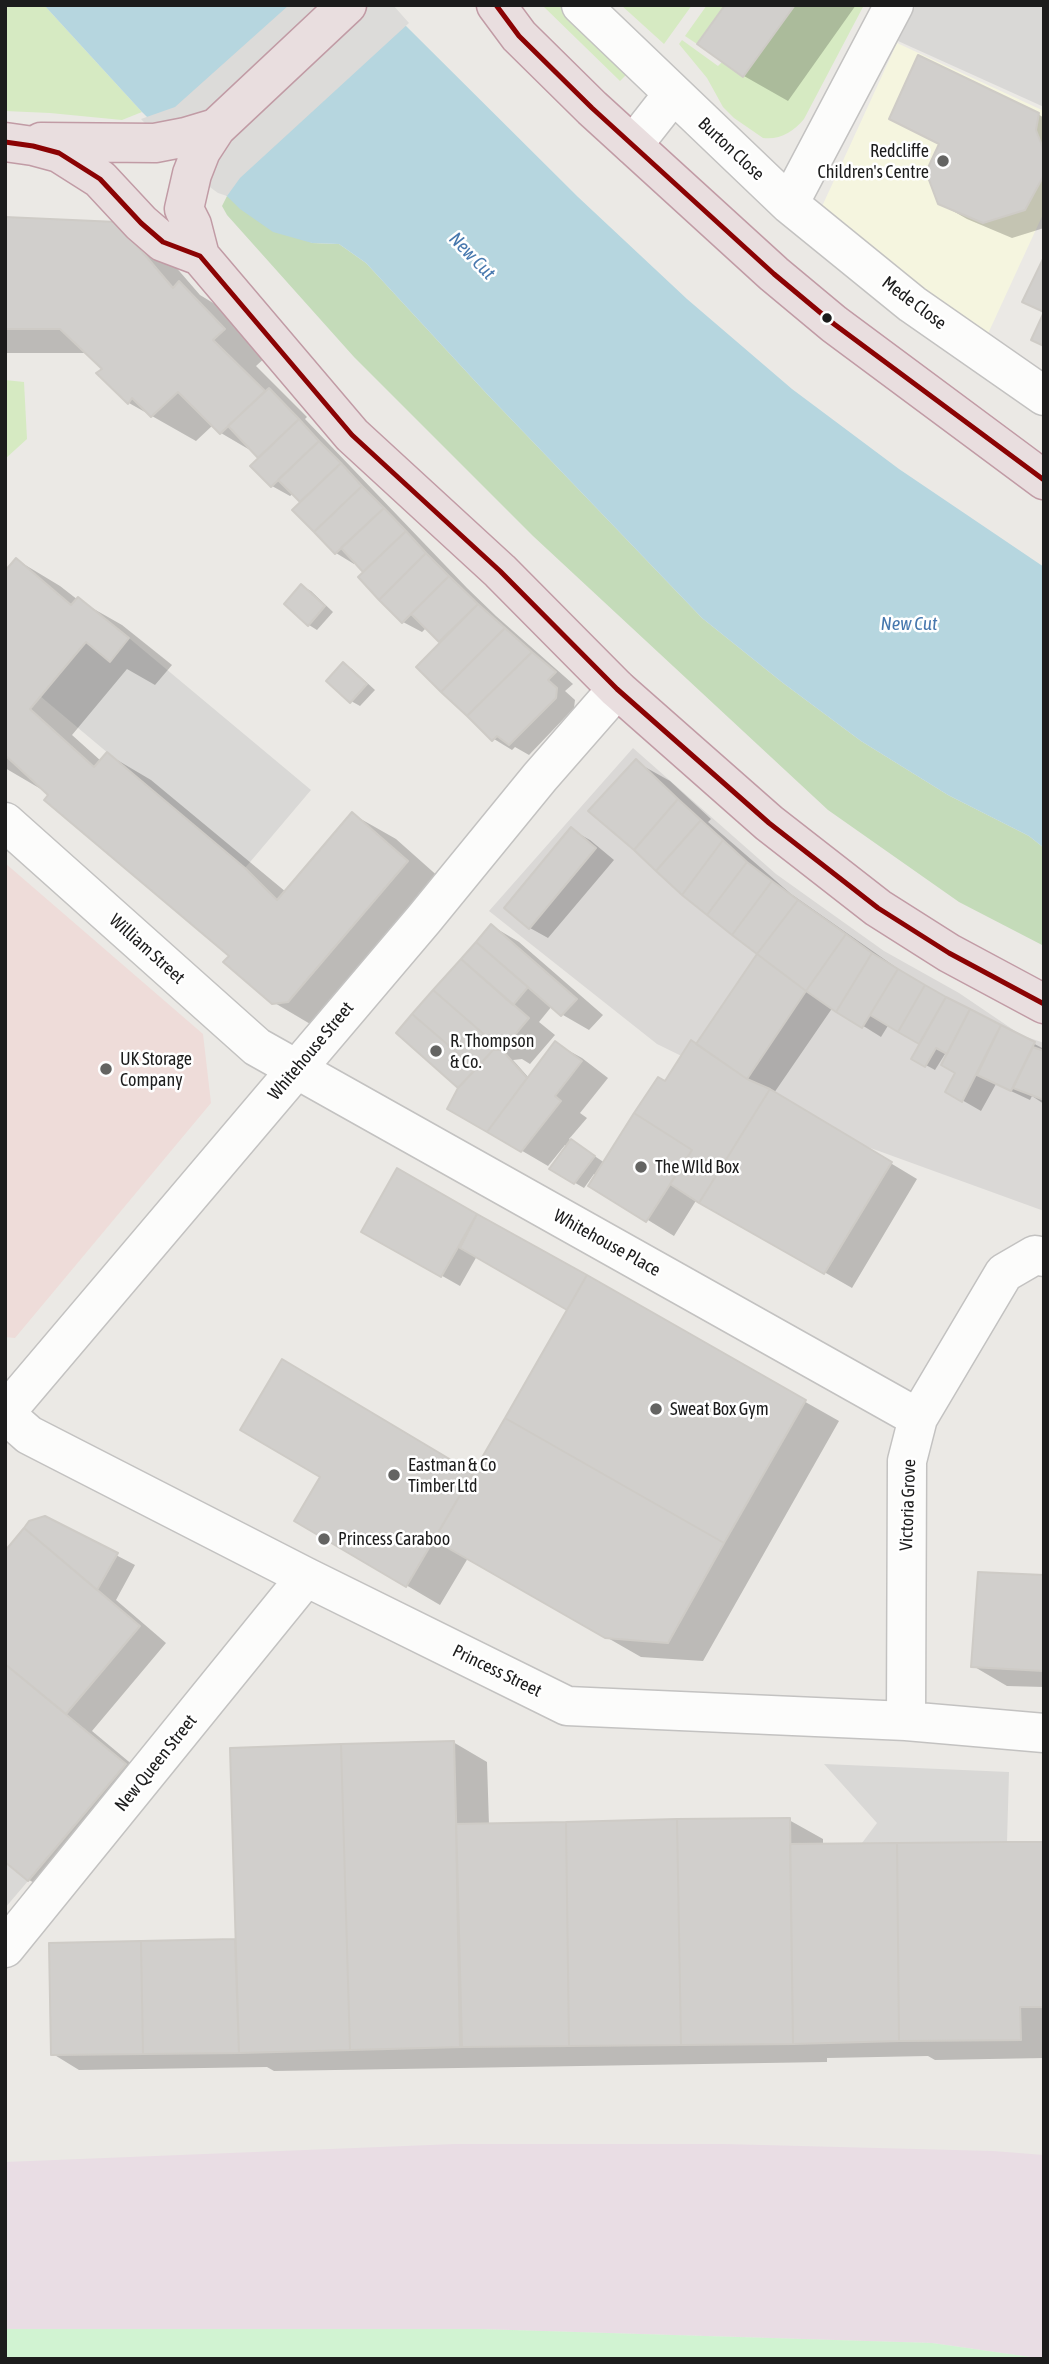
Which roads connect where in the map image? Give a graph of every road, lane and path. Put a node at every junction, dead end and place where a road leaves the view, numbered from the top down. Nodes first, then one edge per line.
1 (347, 5) edge
2 (473, 5) edge
3 (496, 5) edge
4 (581, 5) edge
5 (894, 5) edge
6 (519, 36) junction
7 (673, 94) junction
8 (216, 128) junction
9 (5, 142) edge
10 (633, 145) junction
11 (789, 204) junction
12 (200, 256) junction
13 (1044, 396) edge
14 (1044, 480) edge
15 (617, 689) junction
16 (5, 822) edge
17 (1044, 1004) edge
18 (295, 1069) junction
19 (1044, 1257) edge
20 (5, 1413) edge
21 (918, 1418) junction
22 (306, 1577) junction
23 (906, 1721) junction
24 (1044, 1733) edge
25 (5, 1948) edge

1 - 8 highway
2 - 6 highway
3 - 6 highway
4 - 7 street, Burton Close
5 - 11 street
6 - 10 highway
7 - 10 street
7 - 11 street, Burton Close
8 - 9 highway
8 - 12 highway
9 - 12 highway
10 - 14 highway
11 - 13 street, Mede Close
12 - 15 highway
15 - 17 highway
15 - 18 street, Whitehouse Street
16 - 18 street, William Street
18 - 20 street, Whitehouse Street
18 - 21 street, Whitehouse Place
19 - 21 street, Victoria Grove
20 - 22 street, Princess Street
21 - 23 street, Victoria Grove
22 - 23 street, Princess Street
22 - 25 street, New Queen Street
23 - 24 street, Princess Street

